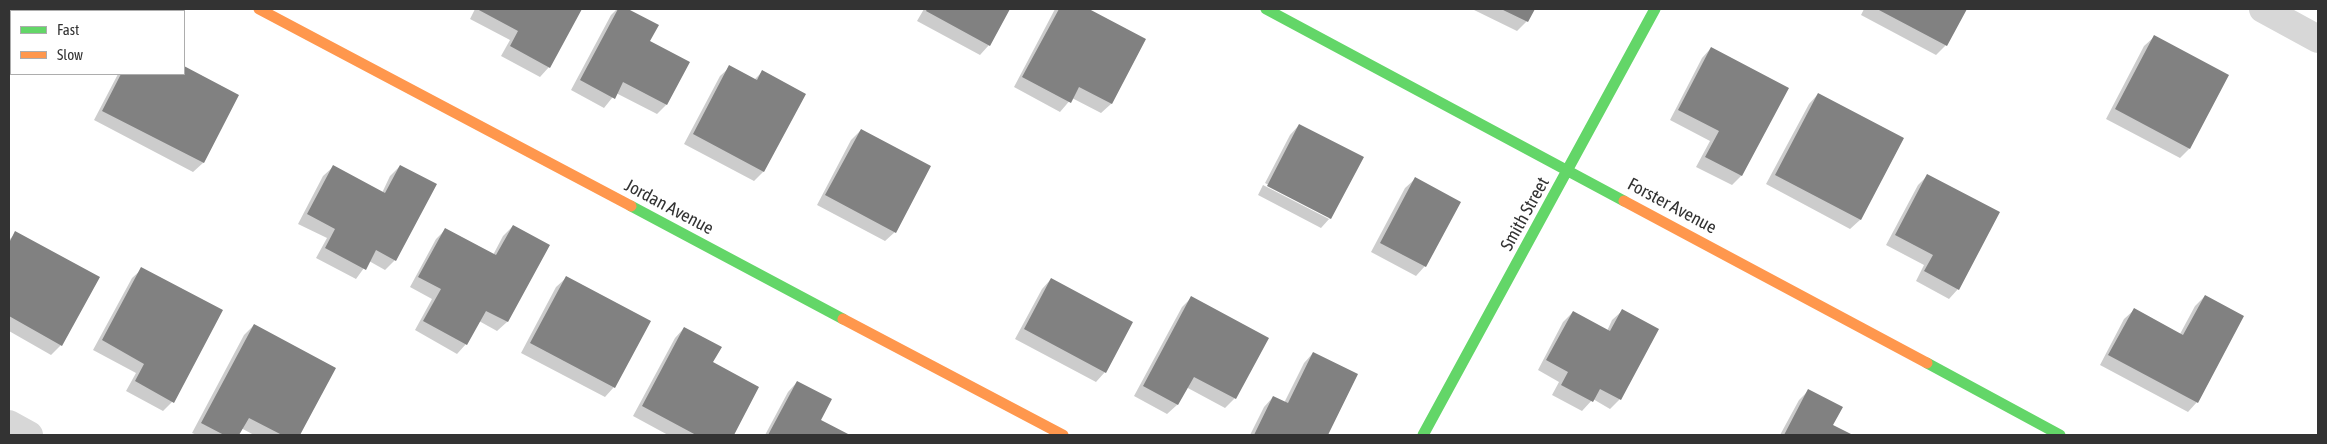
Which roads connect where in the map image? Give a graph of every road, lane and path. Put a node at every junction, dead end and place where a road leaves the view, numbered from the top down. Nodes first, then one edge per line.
1 (259, 9) edge
2 (1266, 9) edge
3 (1656, 9) edge
4 (2262, 9) edge
5 (2318, 39) edge
6 (1569, 170) junction
7 (9, 424) edge
8 (29, 435) edge
9 (1064, 435) edge
10 (1423, 435) edge
11 (2060, 435) edge

1 - 9 street, Jordan Avenue
2 - 6 street, Forster Avenue
3 - 6 street, Smith Street
4 - 5 street
6 - 10 street, Smith Street
6 - 11 street, Forster Avenue
7 - 8 street

